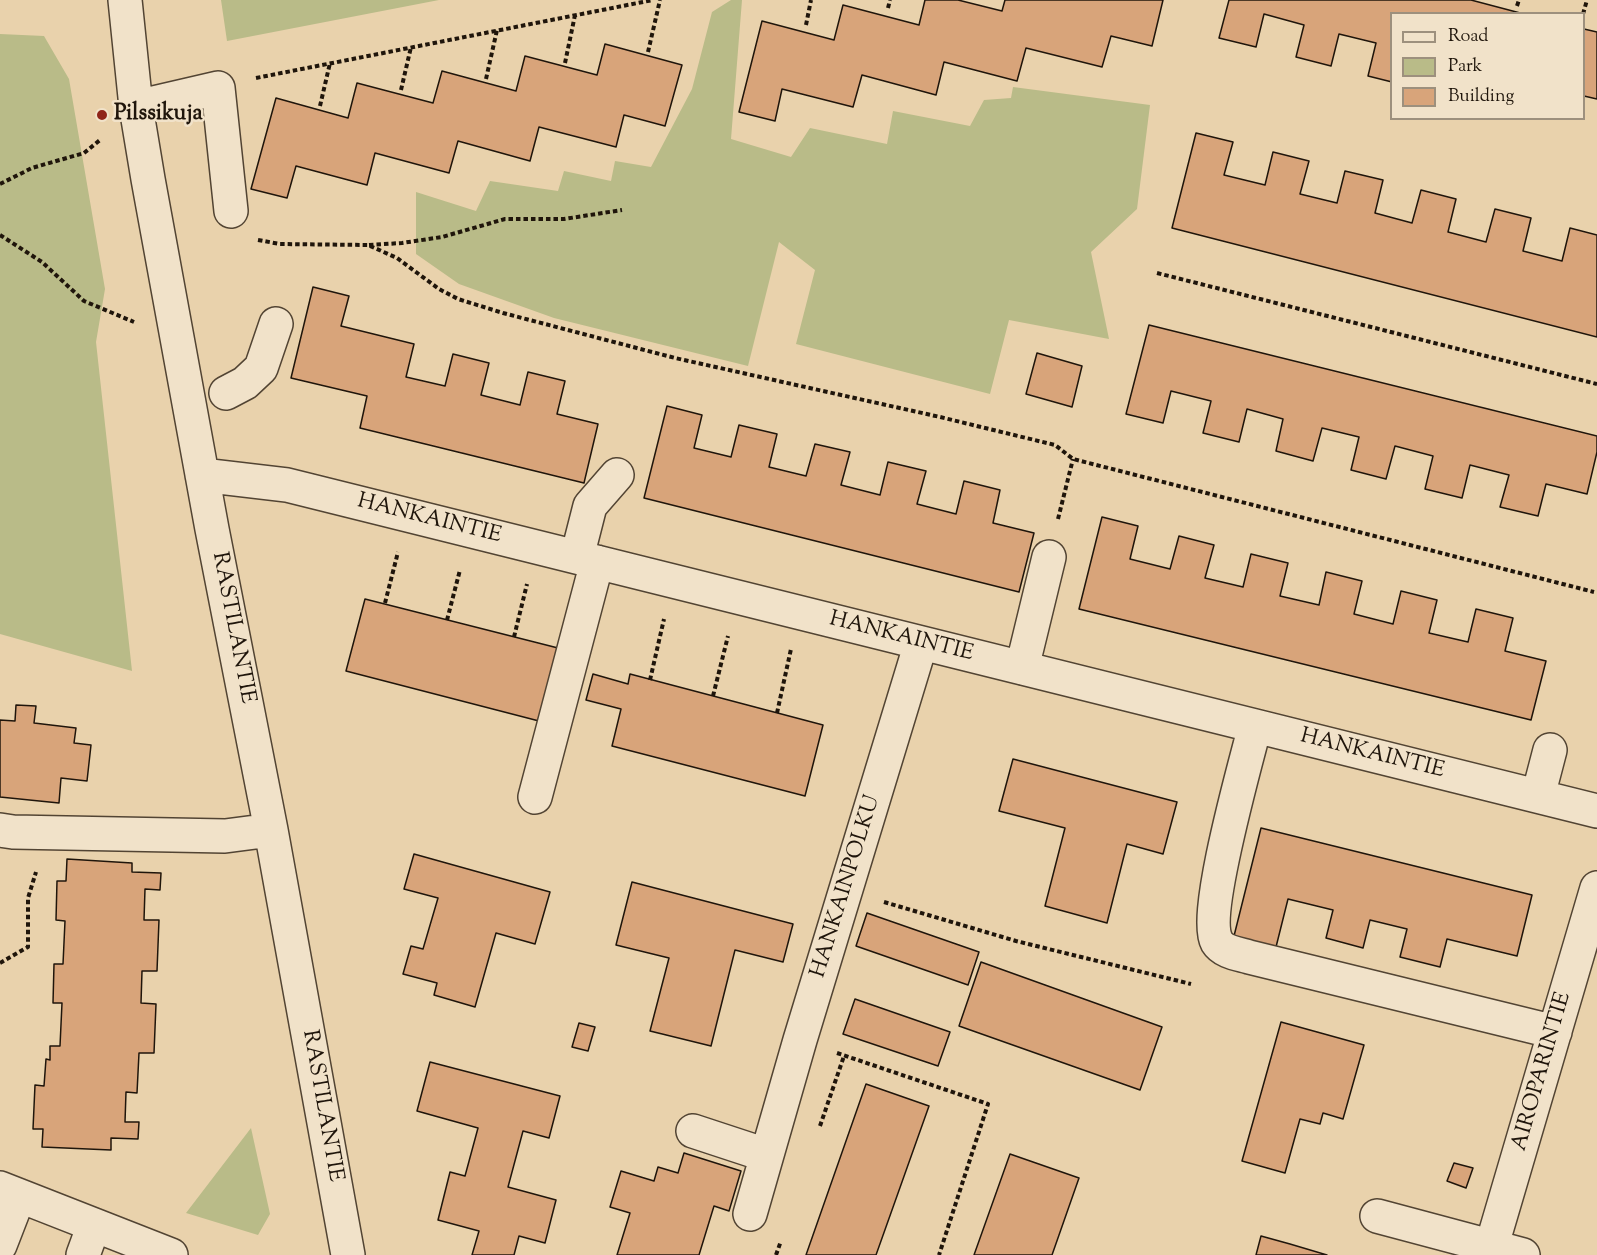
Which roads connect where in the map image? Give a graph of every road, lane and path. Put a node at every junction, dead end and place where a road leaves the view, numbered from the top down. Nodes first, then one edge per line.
1 (125, 0) edge
2 (653, 0) edge
3 (660, 0) edge
4 (811, 0) edge
5 (890, 0) edge
6 (1519, 0) edge
7 (1517, 6) dead end
8 (888, 8) dead end
9 (575, 15) junction
10 (806, 25) dead end
11 (497, 30) junction
12 (411, 47) junction
13 (648, 52) dead end
14 (330, 63) junction
15 (565, 63) dead end
16 (486, 79) dead end
17 (218, 88) junction
18 (401, 90) dead end
19 (320, 106) dead end
20 (136, 107) junction
21 (106, 136) dead end
22 (0, 184) edge
23 (622, 210) dead end
24 (231, 211) joint
25 (0, 235) edge
26 (368, 245) junction
27 (1157, 273) dead end
28 (140, 324) dead end
29 (276, 324) dead end
30 (1597, 384) edge
31 (226, 393) dead end
32 (1073, 459) junction
33 (202, 475) junction
34 (617, 475) dead end
35 (399, 544) dead end
36 (1049, 557) joint
37 (463, 560) dead end
38 (587, 560) junction
39 (528, 577) dead end
40 (1594, 592) dead end
41 (385, 603) dead end
42 (666, 612) dead end
43 (447, 620) dead end
44 (731, 627) dead end
45 (514, 637) dead end
46 (793, 641) dead end
47 (921, 643) junction
48 (1022, 668) junction
49 (650, 680) dead end
50 (713, 696) dead end
51 (777, 713) dead end
52 (1256, 726) junction
53 (1550, 750) dead end
54 (535, 796) dead end
55 (1538, 796) junction
56 (1597, 811) edge
57 (0, 830) edge
58 (271, 830) junction
59 (54, 833) junction
60 (1597, 888) edge
61 (846, 891) junction
62 (1588, 948) edge
63 (0, 963) edge
64 (1191, 984) dead end
65 (1555, 1032) junction
66 (800, 1040) junction
67 (693, 1131) dead end
68 (770, 1143) junction
69 (9, 1192) edge
70 (750, 1214) dead end
71 (1377, 1216) dead end
72 (94, 1225) junction
73 (0, 1245) edge
74 (1490, 1250) edge
75 (83, 1255) edge
76 (171, 1255) edge
77 (348, 1255) edge
78 (939, 1255) edge
79 (1523, 1255) edge

1 - 20 street, RASTILANTIE
2 - 9 path
3 - 13 path
4 - 10 path
5 - 8 path
6 - 7 path
9 - 11 path
9 - 15 path
11 - 12 path
11 - 16 path
12 - 14 path
12 - 18 path
14 - 17 path
14 - 19 path
17 - 20 street
17 - 24 street
20 - 33 street, RASTILANTIE
21 - 22 path
23 - 26 path
24 - 26 path
25 - 28 path
26 - 32 path
27 - 30 path
29 - 31 street
32 - 36 path
32 - 40 path
33 - 38 street, HANKAINTIE
33 - 58 street, RASTILANTIE
34 - 38 street
35 - 41 path
36 - 48 street
37 - 43 path
38 - 47 street, HANKAINTIE
38 - 54 street
39 - 45 path
42 - 49 path
44 - 50 path
46 - 51 path
47 - 48 street, HANKAINTIE
47 - 61 street, HANKAINPOLKU
48 - 52 street, HANKAINTIE
52 - 55 street, HANKAINTIE
52 - 65 street
53 - 55 street
55 - 56 street, HANKAINTIE
57 - 59 street
58 - 59 street
58 - 77 street, RASTILANTIE
59 - 63 path
60 - 62 street, AIROPARINTIE
61 - 64 path
61 - 66 street, HANKAINPOLKU
62 - 65 street, AIROPARINTIE
65 - 74 street, AIROPARINTIE
66 - 68 street, HANKAINPOLKU
66 - 78 path
67 - 68 street
68 - 70 street, HANKAINPOLKU
69 - 72 street
69 - 73 street
71 - 74 street
72 - 75 street
72 - 76 street
74 - 79 street

